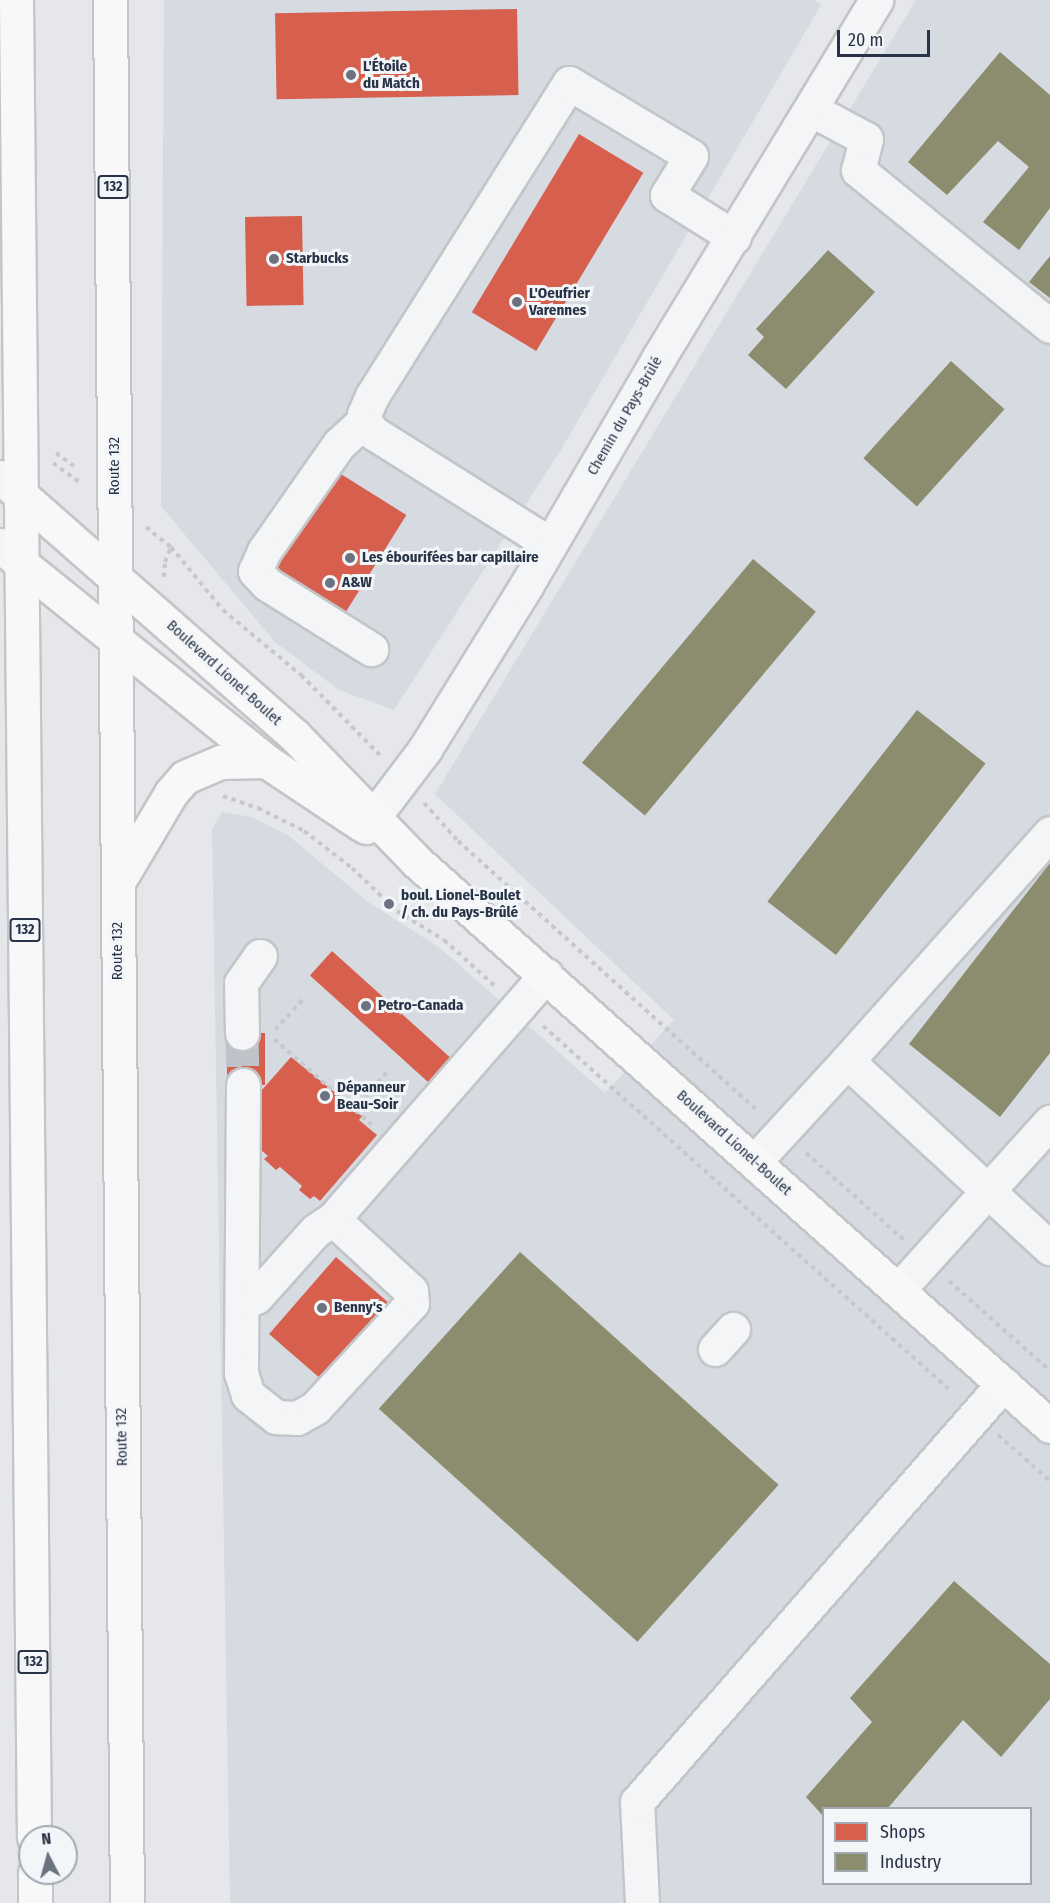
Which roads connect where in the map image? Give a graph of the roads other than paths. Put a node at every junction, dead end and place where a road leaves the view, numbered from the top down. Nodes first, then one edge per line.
1 (16, 0) edge
2 (110, 0) edge
3 (876, 0) edge
4 (812, 110) junction
5 (734, 237) junction
6 (1050, 326) edge
7 (365, 420) junction
8 (11, 487) edge
9 (550, 544) junction
10 (11, 555) edge
11 (115, 574) junction
12 (115, 639) junction
13 (371, 649) dead end
14 (0, 676) edge
15 (21, 729) junction
16 (266, 761) junction
17 (370, 822) junction
18 (1050, 833) edge
19 (118, 882) junction
20 (260, 956) dead end
21 (546, 975) junction
22 (242, 1034) tunnel mouth
23 (847, 1061) junction
24 (243, 1085) tunnel mouth
25 (1050, 1122) edge
26 (755, 1161) junction
27 (987, 1191) junction
28 (333, 1219) junction
29 (1050, 1248) edge
30 (898, 1290) junction
31 (242, 1303) junction
32 (1003, 1384) junction
33 (1047, 1418) edge
34 (34, 1825) edge
35 (34, 1885) edge
36 (35, 1903) edge
37 (128, 1903) edge
38 (642, 1903) edge

1 - 8 main road, 132
2 - 11 main road, Route 132 / 132
3 - 4 street, Chemin du Pays-Brûlé
4 - 5 street, Chemin du Pays-Brûlé
4 - 6 street
5 - 7 street
5 - 9 street, Chemin du Pays-Brûlé
7 - 9 street
7 - 13 street
8 - 10 main road, 132
8 - 11 main road, Boulevard Lionel-Boulet
9 - 17 street, Chemin du Pays-Brûlé
10 - 12 main road, Boulevard Lionel-Boulet
10 - 15 main road, 132
11 - 12 main road, Route 132 / 132
11 - 17 main road, Boulevard Lionel-Boulet
12 - 16 main road, Boulevard Lionel-Boulet
12 - 19 main road, Route 132 / 132
14 - 15 main road
15 - 34 main road, 132
16 - 17 main road, Boulevard Lionel-Boulet
16 - 19 main road
17 - 21 main road, Boulevard Lionel-Boulet
18 - 23 street
19 - 37 main road, Route 132 / 132
20 - 22 street
21 - 26 main road, Boulevard Lionel-Boulet
21 - 28 street
23 - 26 street
23 - 27 street
24 - 31 street
25 - 27 street
26 - 30 main road, Boulevard Lionel-Boulet
27 - 29 street
27 - 30 street
28 - 31 street
28 - 31 street
30 - 32 main road, Boulevard Lionel-Boulet
32 - 33 main road, Boulevard Lionel-Boulet
32 - 38 street
35 - 36 main road

